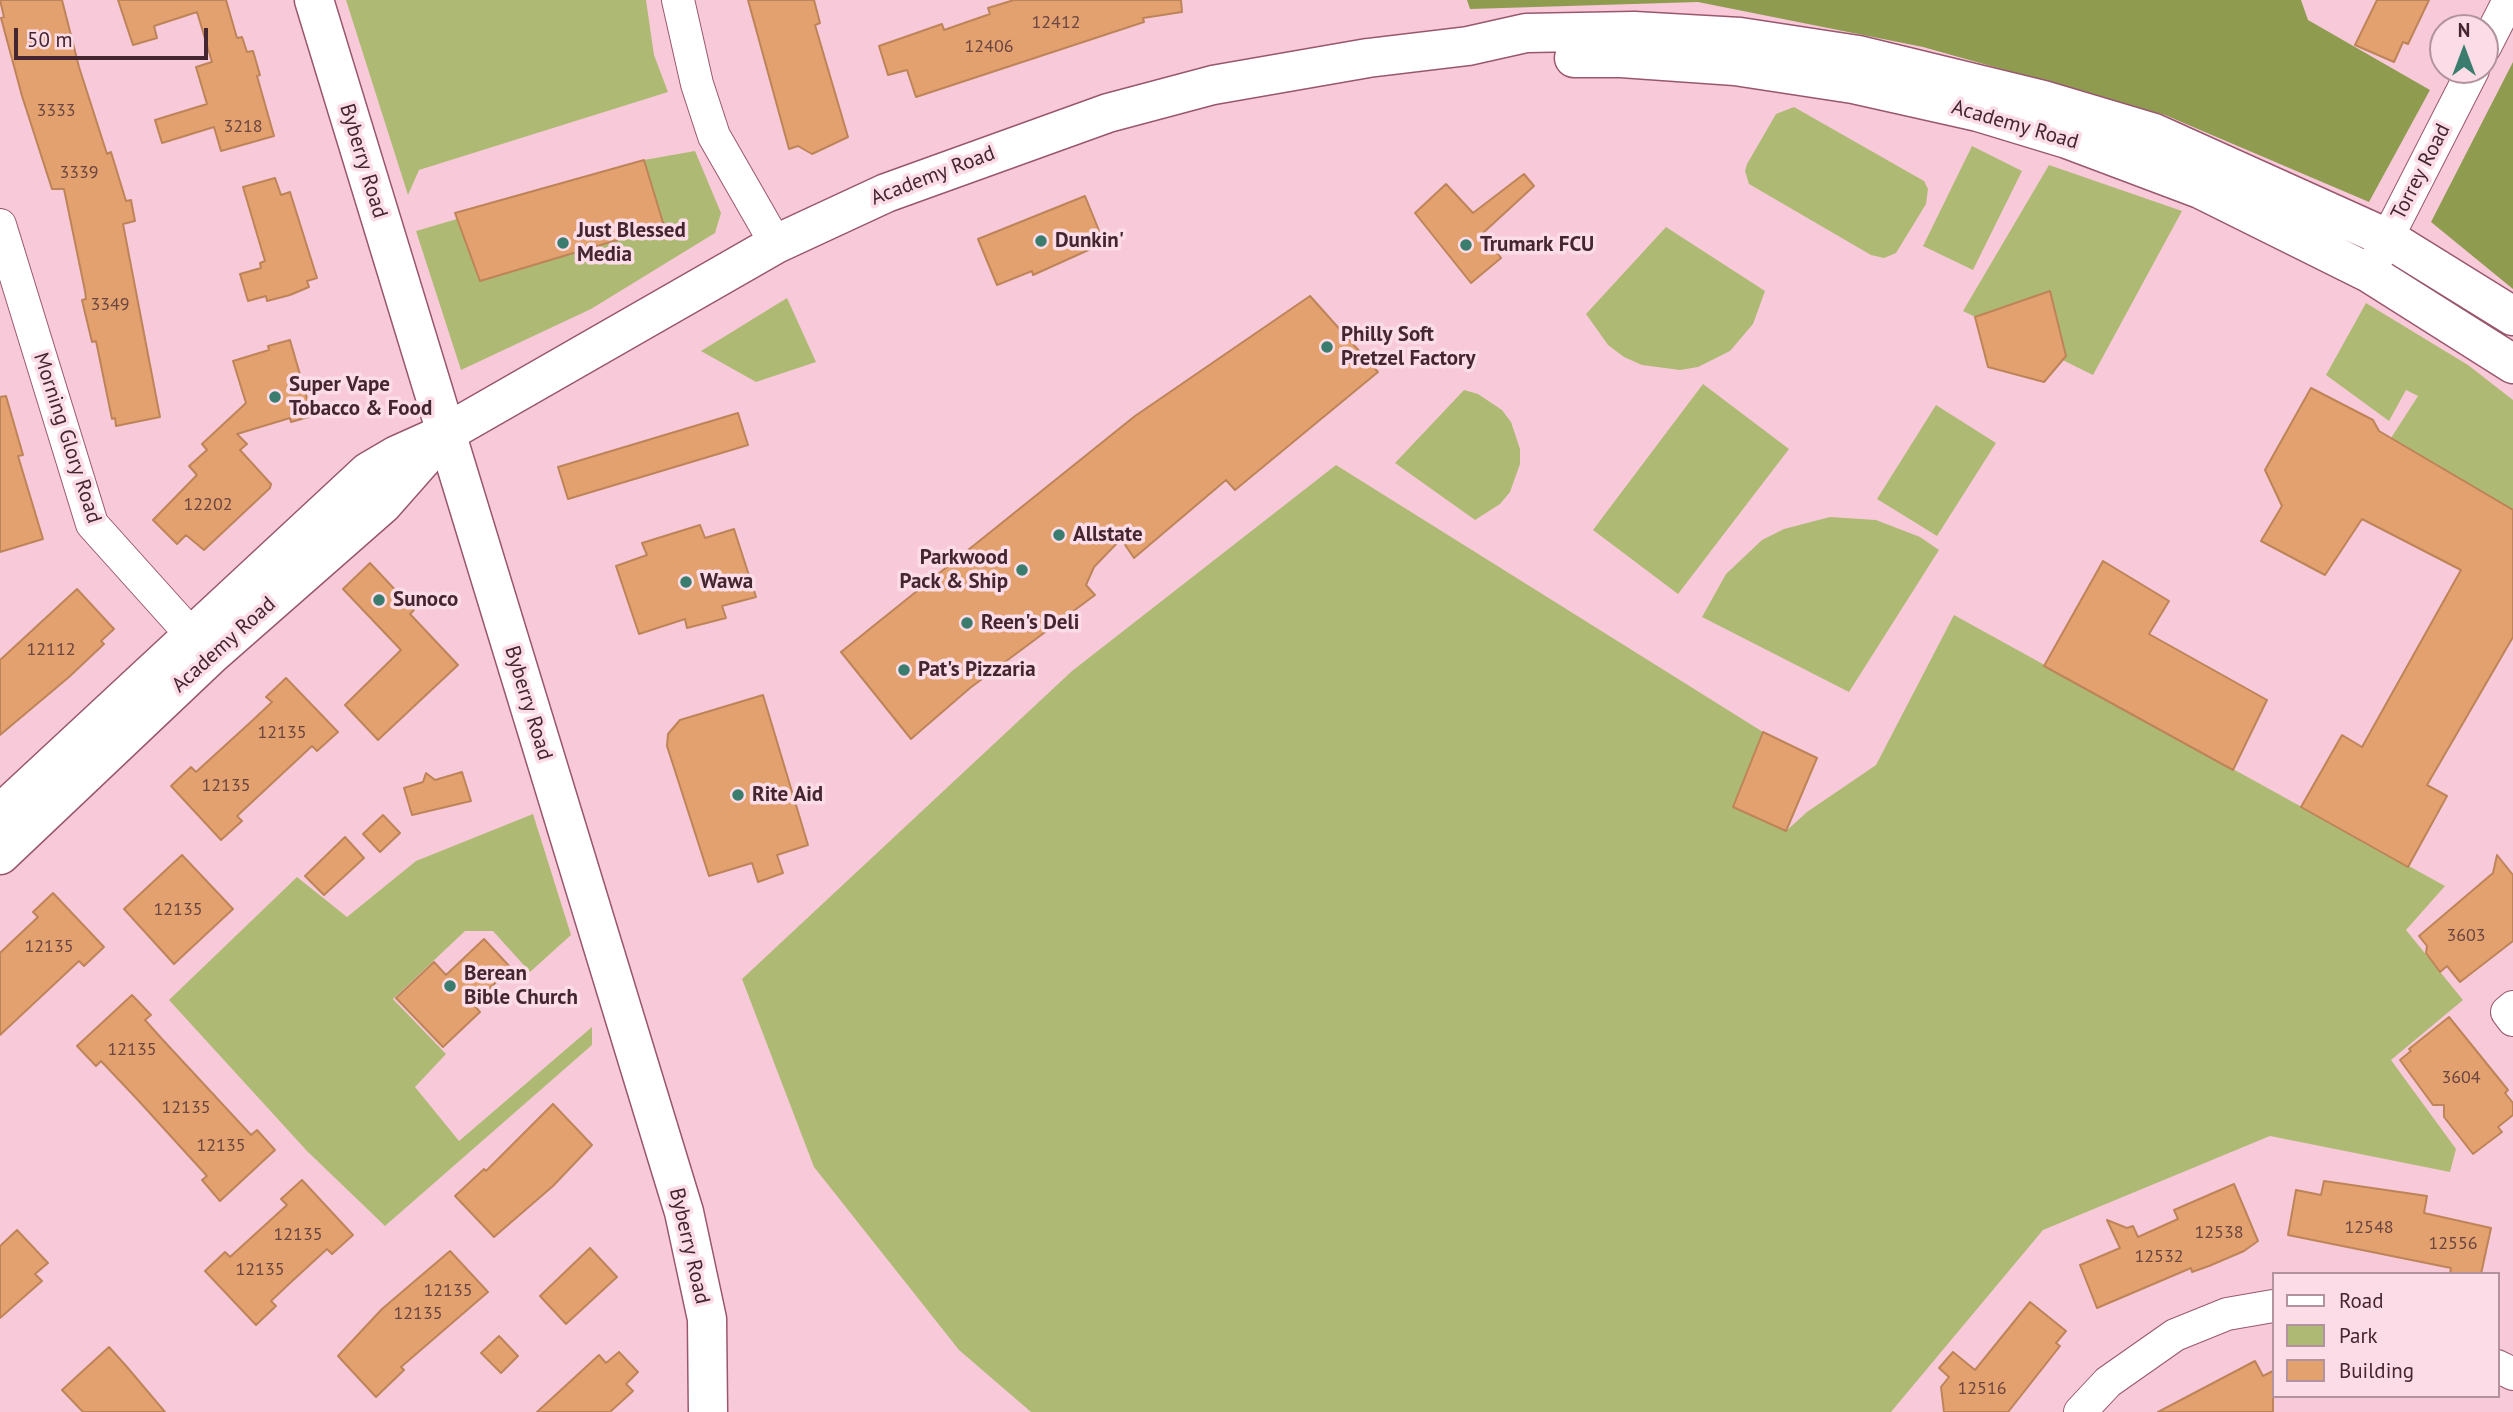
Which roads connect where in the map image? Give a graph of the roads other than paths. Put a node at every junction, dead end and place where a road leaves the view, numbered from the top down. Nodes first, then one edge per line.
1 (314, 0) edge
2 (678, 0) edge
3 (2509, 0) edge
4 (2499, 20) edge
5 (1468, 46) junction
6 (2466, 84) edge
7 (0, 225) edge
8 (2387, 238) junction
9 (776, 244) junction
10 (2369, 273) junction
11 (2513, 316) edge
12 (2513, 364) edge
13 (446, 433) junction
14 (201, 646) junction
15 (0, 814) edge
16 (0, 855) edge
17 (2513, 1007) edge
18 (2513, 1020) edge
19 (2272, 1307) edge
20 (708, 1412) edge
21 (2080, 1412) edge

1 - 13 main road, Byberry Road
2 - 9 street
3 - 4 street
5 - 8 main road, Academy Road
5 - 9 main road, Academy Road
5 - 10 main road, Academy Road
6 - 8 street, Torrey Road
7 - 14 street, Morning Glory Road
8 - 10 street, Torrey Road
8 - 11 main road, Academy Road
9 - 13 main road, Academy Road
10 - 12 main road, Academy Road
13 - 14 main road, Academy Road
13 - 20 main road, Byberry Road
14 - 15 main road, Academy Road
14 - 16 main road, Academy Road
17 - 18 street
19 - 21 street

